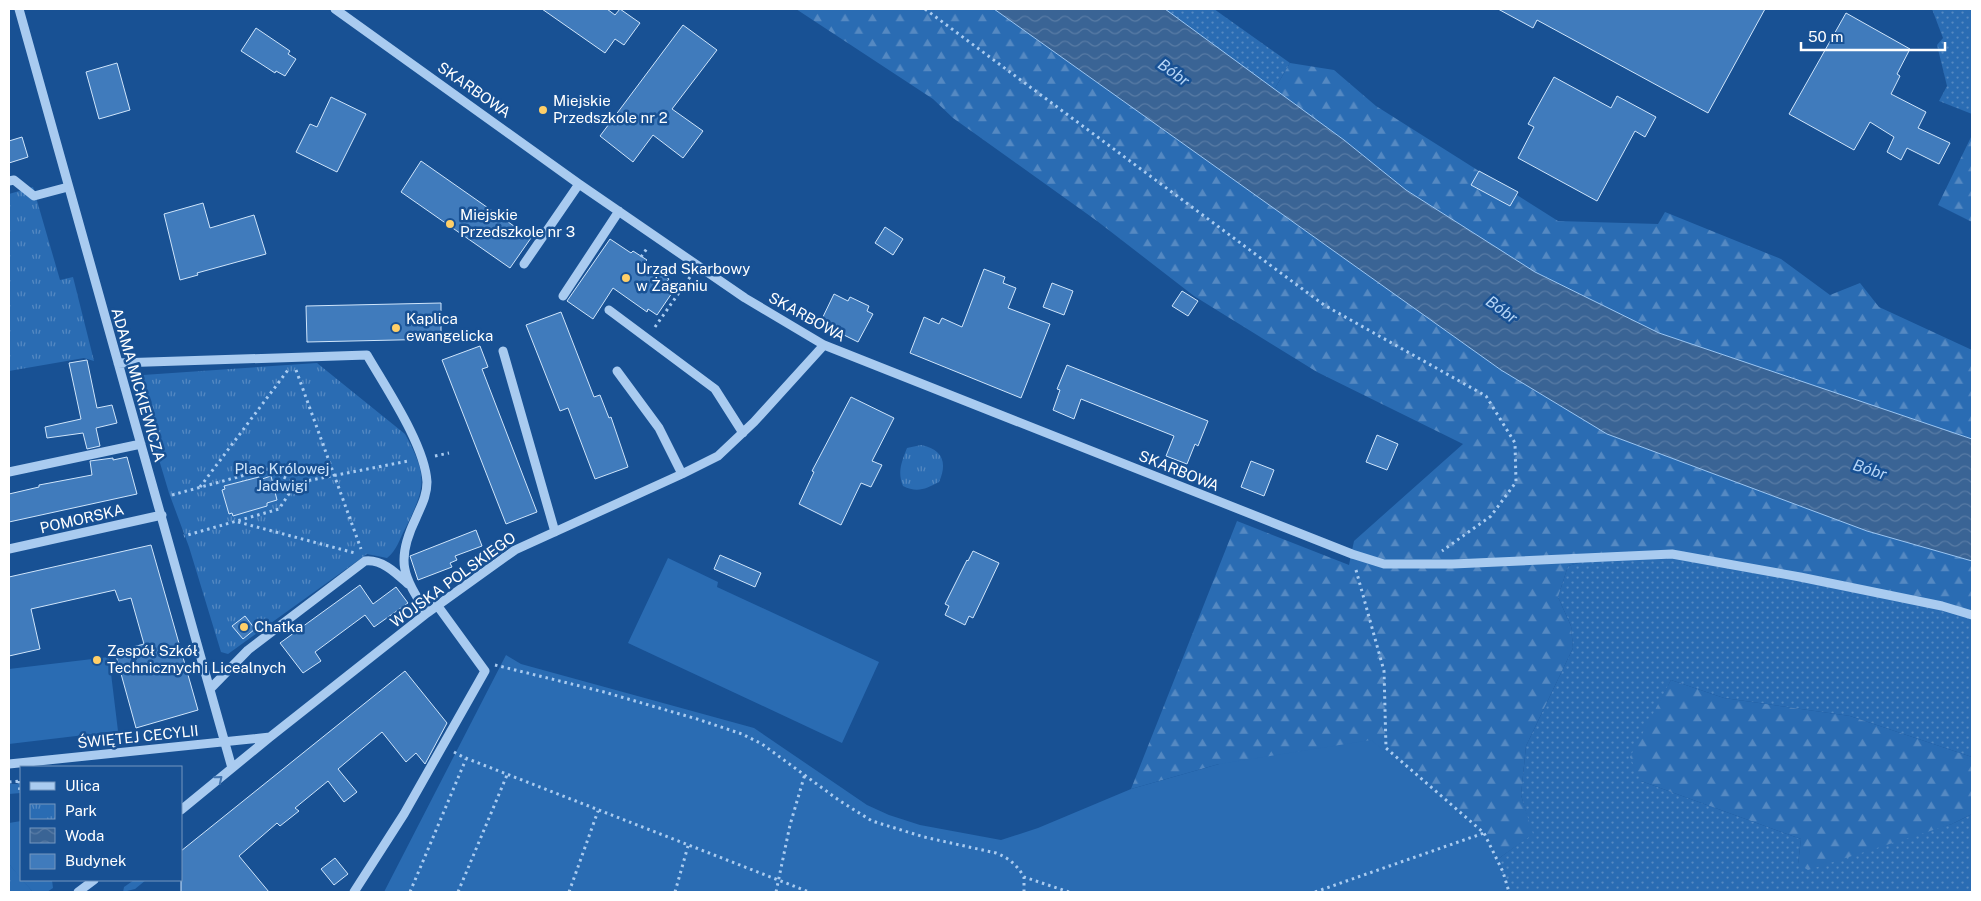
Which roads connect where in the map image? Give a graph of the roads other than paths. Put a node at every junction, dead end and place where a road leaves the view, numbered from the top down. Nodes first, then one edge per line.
1 (19, 9) edge
2 (334, 9) edge
3 (9, 182) edge
4 (579, 184) junction
5 (68, 187) junction
6 (619, 211) junction
7 (524, 264) dead end
8 (563, 296) dead end
9 (609, 310) dead end
10 (824, 345) junction
11 (503, 351) dead end
12 (118, 363) junction
13 (616, 371) dead end
14 (743, 433) junction
15 (141, 444) junction
16 (9, 472) edge
17 (682, 474) junction
18 (162, 515) junction
19 (555, 532) junction
20 (9, 549) edge
21 (408, 584) junction
22 (438, 605) junction
23 (427, 613) junction
24 (1972, 615) edge
25 (211, 688) junction
26 (270, 737) junction
27 (225, 742) junction
28 (9, 764) edge
29 (232, 768) junction
30 (182, 809) edge
31 (93, 881) edge
32 (78, 892) edge
33 (354, 892) edge

1 - 5 street, ADAMA MICKIEWICZA
2 - 4 street, SKARBOWA
3 - 5 street
4 - 6 street, SKARBOWA
4 - 7 street
5 - 12 street, ADAMA MICKIEWICZA
6 - 8 street
6 - 10 street, SKARBOWA
9 - 14 street
10 - 14 street, WOJSKA POLSKIEGO
10 - 24 street, SKARBOWA
11 - 19 street
12 - 15 street, ADAMA MICKIEWICZA
12 - 21 street
13 - 17 street
14 - 17 street, WOJSKA POLSKIEGO
15 - 16 street
15 - 18 street, ADAMA MICKIEWICZA
17 - 19 street, WOJSKA POLSKIEGO
18 - 20 street, POMORSKA
18 - 25 street, ADAMA MICKIEWICZA
19 - 22 street, WOJSKA POLSKIEGO
21 - 23 street
21 - 25 street
22 - 23 street, WOJSKA POLSKIEGO
22 - 33 street
23 - 26 street, WOJSKA POLSKIEGO
25 - 27 street, ADAMA MICKIEWICZA
26 - 27 street, ŚWIĘTEJ CECYLII
26 - 29 street, WOJSKA POLSKIEGO
27 - 28 street, ŚWIĘTEJ CECYLII
27 - 29 street, ADAMA MICKIEWICZA
30 -> 29 street, WOJSKA POLSKIEGO
31 - 32 street

